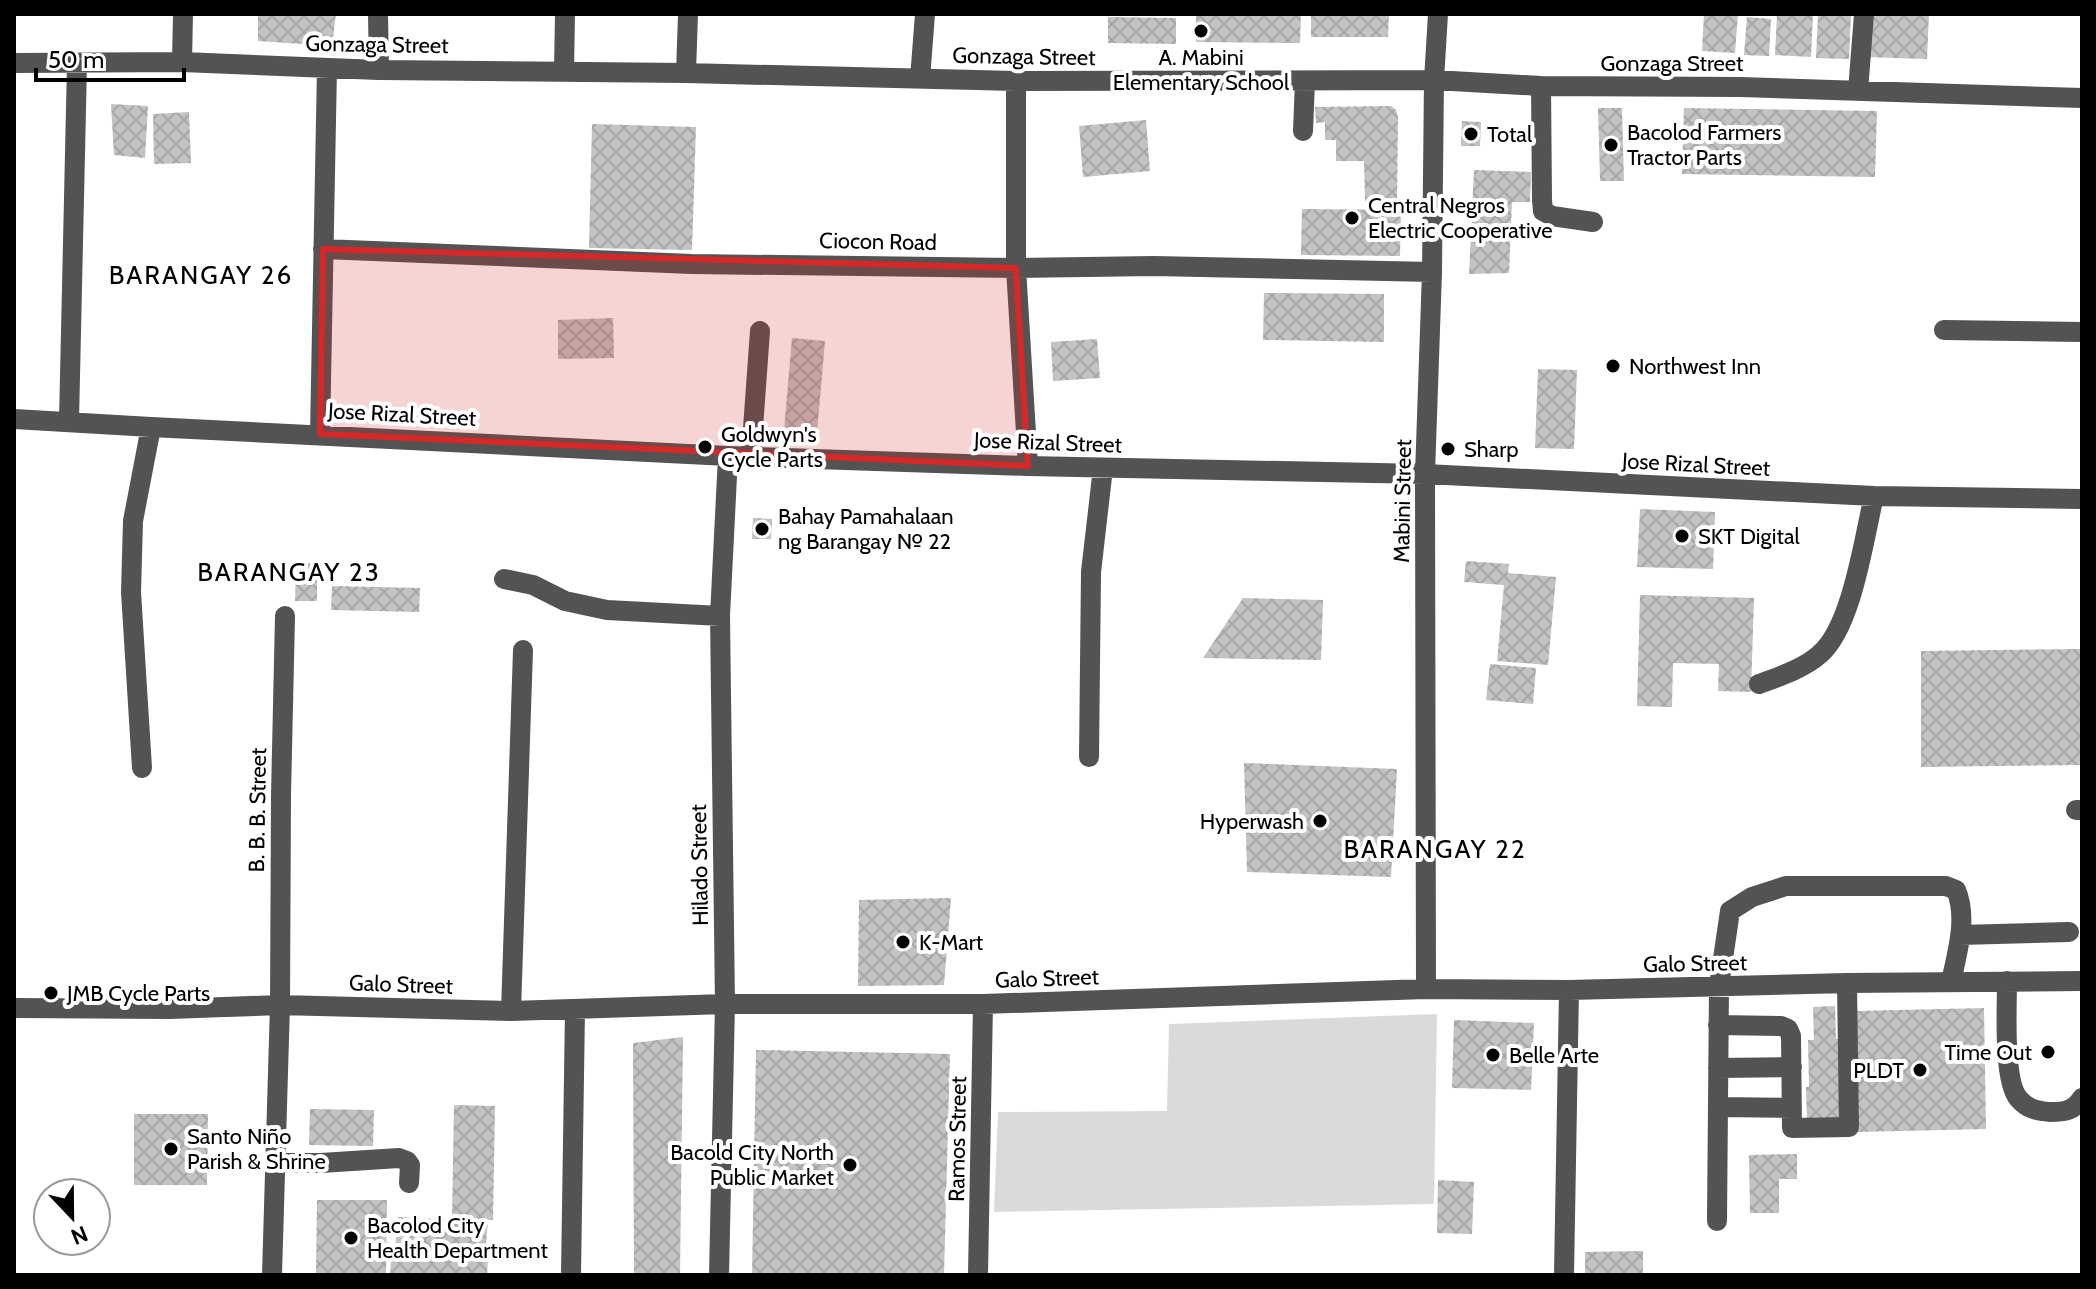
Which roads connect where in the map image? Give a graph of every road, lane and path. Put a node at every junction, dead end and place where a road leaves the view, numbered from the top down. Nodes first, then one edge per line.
1 (183, 14) edge
2 (378, 14) edge
3 (565, 14) edge
4 (688, 14) edge
5 (925, 14) edge
6 (1438, 14) edge
7 (1864, 14) edge
8 (182, 62) junction
9 (14, 63) edge
10 (77, 64) junction
11 (327, 68) junction
12 (379, 70) junction
13 (564, 71) junction
14 (686, 73) junction
15 (920, 79) junction
16 (1434, 80) junction
17 (1016, 81) junction
18 (1305, 81) junction
19 (1541, 86) junction
20 (1858, 91) junction
21 (2082, 98) edge
22 (1303, 131) dead end
23 (1593, 222) dead end
24 (323, 249) junction
25 (1016, 268) junction
26 (1432, 272) junction
27 (1944, 330) dead end
28 (760, 331) dead end
29 (2082, 332) edge
30 (14, 419) edge
31 (69, 421) junction
32 (151, 427) junction
33 (320, 434) junction
34 (728, 456) junction
35 (751, 456) junction
36 (1028, 466) junction
37 (1103, 468) junction
38 (1425, 474) junction
39 (1874, 496) junction
40 (2082, 499) edge
41 (504, 579) dead end
42 (285, 616) dead end
43 (720, 616) junction
44 (523, 650) dead end
45 (1759, 684) dead end
46 (1089, 757) dead end
47 (142, 768) dead end
48 (2069, 932) dead end
49 (1960, 935) junction
50 (2007, 981) junction
51 (2082, 981) edge
52 (1951, 982) junction
53 (1847, 983) junction
54 (1719, 986) junction
55 (1426, 989) junction
56 (1569, 990) junction
57 (725, 1004) junction
58 (983, 1004) junction
59 (280, 1005) junction
60 (14, 1008) edge
61 (575, 1010) junction
62 (511, 1011) junction
63 (1718, 1025) junction
64 (1792, 1067) junction
65 (1718, 1068) junction
66 (2082, 1098) edge
67 (1718, 1107) junction
68 (1792, 1108) junction
69 (275, 1163) junction
70 (409, 1183) dead end
71 (1717, 1221) dead end
72 (272, 1275) edge
73 (571, 1275) edge
74 (719, 1275) edge
75 (978, 1275) edge
76 (1564, 1275) edge

1 - 8 street
2 - 12 street
3 - 13 street
4 - 14 street
5 - 15 street
6 - 16 street, Mabini Street
7 - 20 street
8 - 10 street, Gonzaga Street
8 - 11 street, Gonzaga Street
9 - 10 street, Gonzaga Street
10 - 31 street
11 - 12 street, Gonzaga Street
11 - 24 street
12 - 13 street, Gonzaga Street
13 - 14 street, Gonzaga Street
14 - 15 street, Gonzaga Street
15 - 17 street, Gonzaga Street
16 - 18 street, Gonzaga Street
16 - 19 street, Gonzaga Street
16 - 26 street, Mabini Street
17 - 18 street, Gonzaga Street
17 - 25 street
18 - 22 street
19 - 20 street, Gonzaga Street
19 - 23 street
20 - 21 street, Gonzaga Street
24 - 25 street, Ciocon Road
24 - 33 street
25 - 26 street, Ciocon Road
25 - 36 street
26 - 38 street, Mabini Street
27 - 29 street
28 - 35 street
30 - 31 street, Jose Rizal Street
31 - 32 street, Jose Rizal Street
32 - 33 street, Jose Rizal Street
32 - 47 street
33 - 34 street, Jose Rizal Street
34 - 35 street, Jose Rizal Street
34 - 43 street, Hilado Street
35 - 36 street, Jose Rizal Street
36 - 37 street, Jose Rizal Street
37 - 38 street, Jose Rizal Street
37 - 46 street
38 - 39 street, Jose Rizal Street
38 - 55 street, Mabini Street
39 - 40 street, Jose Rizal Street
39 - 45 street
41 - 43 street
42 - 59 street, B. B. B. Street
43 - 57 street, Hilado Street
44 - 62 street
48 - 49 street
49 - 52 street
49 - 54 street
50 - 51 street, Galo Street
50 - 52 street, Galo Street
50 - 66 street
52 - 53 street, Galo Street
53 - 54 street, Galo Street
53 - 68 street
54 - 56 street, Galo Street
54 - 63 street
55 - 56 street, Galo Street
55 - 58 street, Galo Street
56 - 76 street
57 - 58 street, Galo Street
57 - 61 street, Galo Street
57 - 74 street, Hilado Street
58 - 75 street, Ramos Street
59 - 60 street, Galo Street
59 - 62 street, Galo Street
59 - 69 street, B. B. B. Street
61 - 62 street, Galo Street
61 - 73 street
63 - 64 street
63 - 65 street
64 - 65 street
64 - 68 street
65 - 67 street
67 - 68 street
67 - 71 street
69 - 70 street
69 - 72 street, B. B. B. Street

